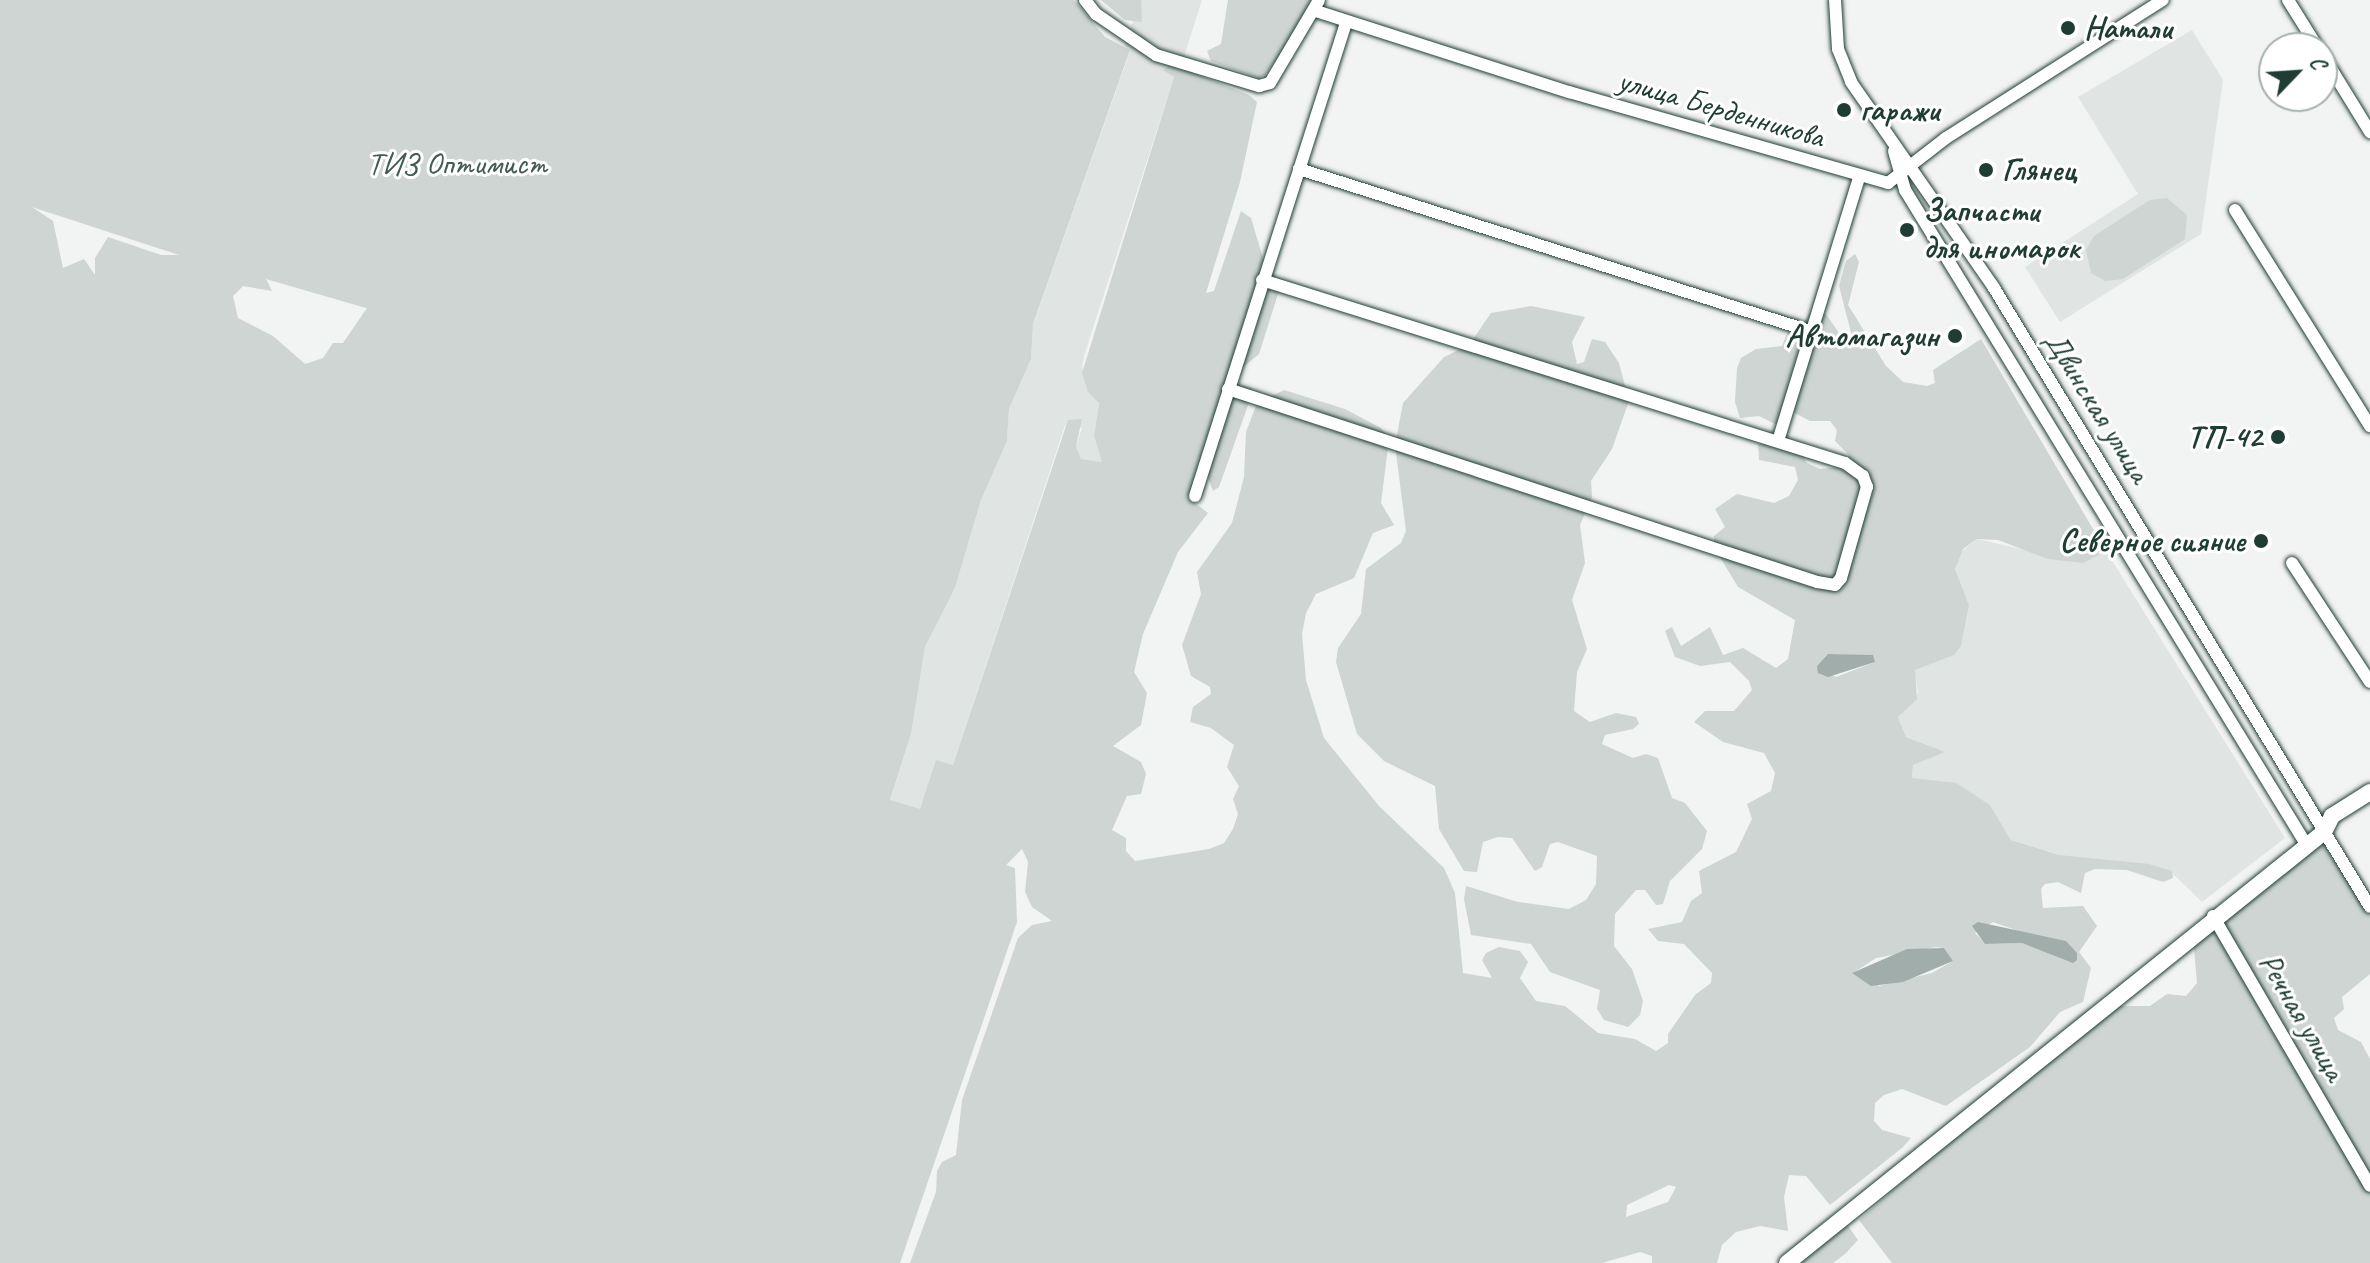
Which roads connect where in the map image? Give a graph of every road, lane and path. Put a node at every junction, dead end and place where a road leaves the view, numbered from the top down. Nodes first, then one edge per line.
1 (1085, 0) edge
2 (1835, 0) edge
3 (2163, 0) edge
4 (2288, 0) edge
5 (1317, 6) edge
6 (1346, 24) junction
7 (2308, 32) edge
8 (2338, 80) edge
9 (2370, 132) edge
10 (1893, 147) junction
11 (1913, 167) junction
12 (1299, 169) junction
13 (1859, 177) junction
14 (1902, 177) junction
15 (2235, 210) dead end
16 (1262, 280) junction
17 (1813, 332) junction
18 (1228, 389) junction
19 (2370, 426) edge
20 (1778, 441) junction
21 (1195, 496) dead end
22 (2292, 563) dead end
23 (2370, 682) edge
24 (2370, 792) edge
25 (2324, 832) junction
26 (2306, 844) junction
27 (2370, 907) edge
28 (2213, 916) junction
29 (2370, 1186) edge
30 (1787, 1263) edge

1 - 5 street
2 - 10 street, Двинская улица
3 - 11 street
4 - 7 street
5 - 6 street, улица Берденникова
6 - 12 street
6 - 13 street, улица Берденникова
8 - 9 street
10 - 11 street, Двинская улица
10 - 14 street, Двинская улица
11 - 14 street
11 - 25 street, Двинская улица
12 - 16 street
12 - 17 street
13 - 14 street, улица Берденникова
13 - 17 street
14 - 26 street, Двинская улица
15 - 19 street
16 - 18 street
16 - 20 street
17 - 20 street
18 - 20 street
18 - 21 street
22 - 23 street
24 - 25 main road
25 - 26 main road
25 - 27 street, Двинская улица
26 - 28 main road
28 - 29 street, Речная улица
28 - 30 main road

